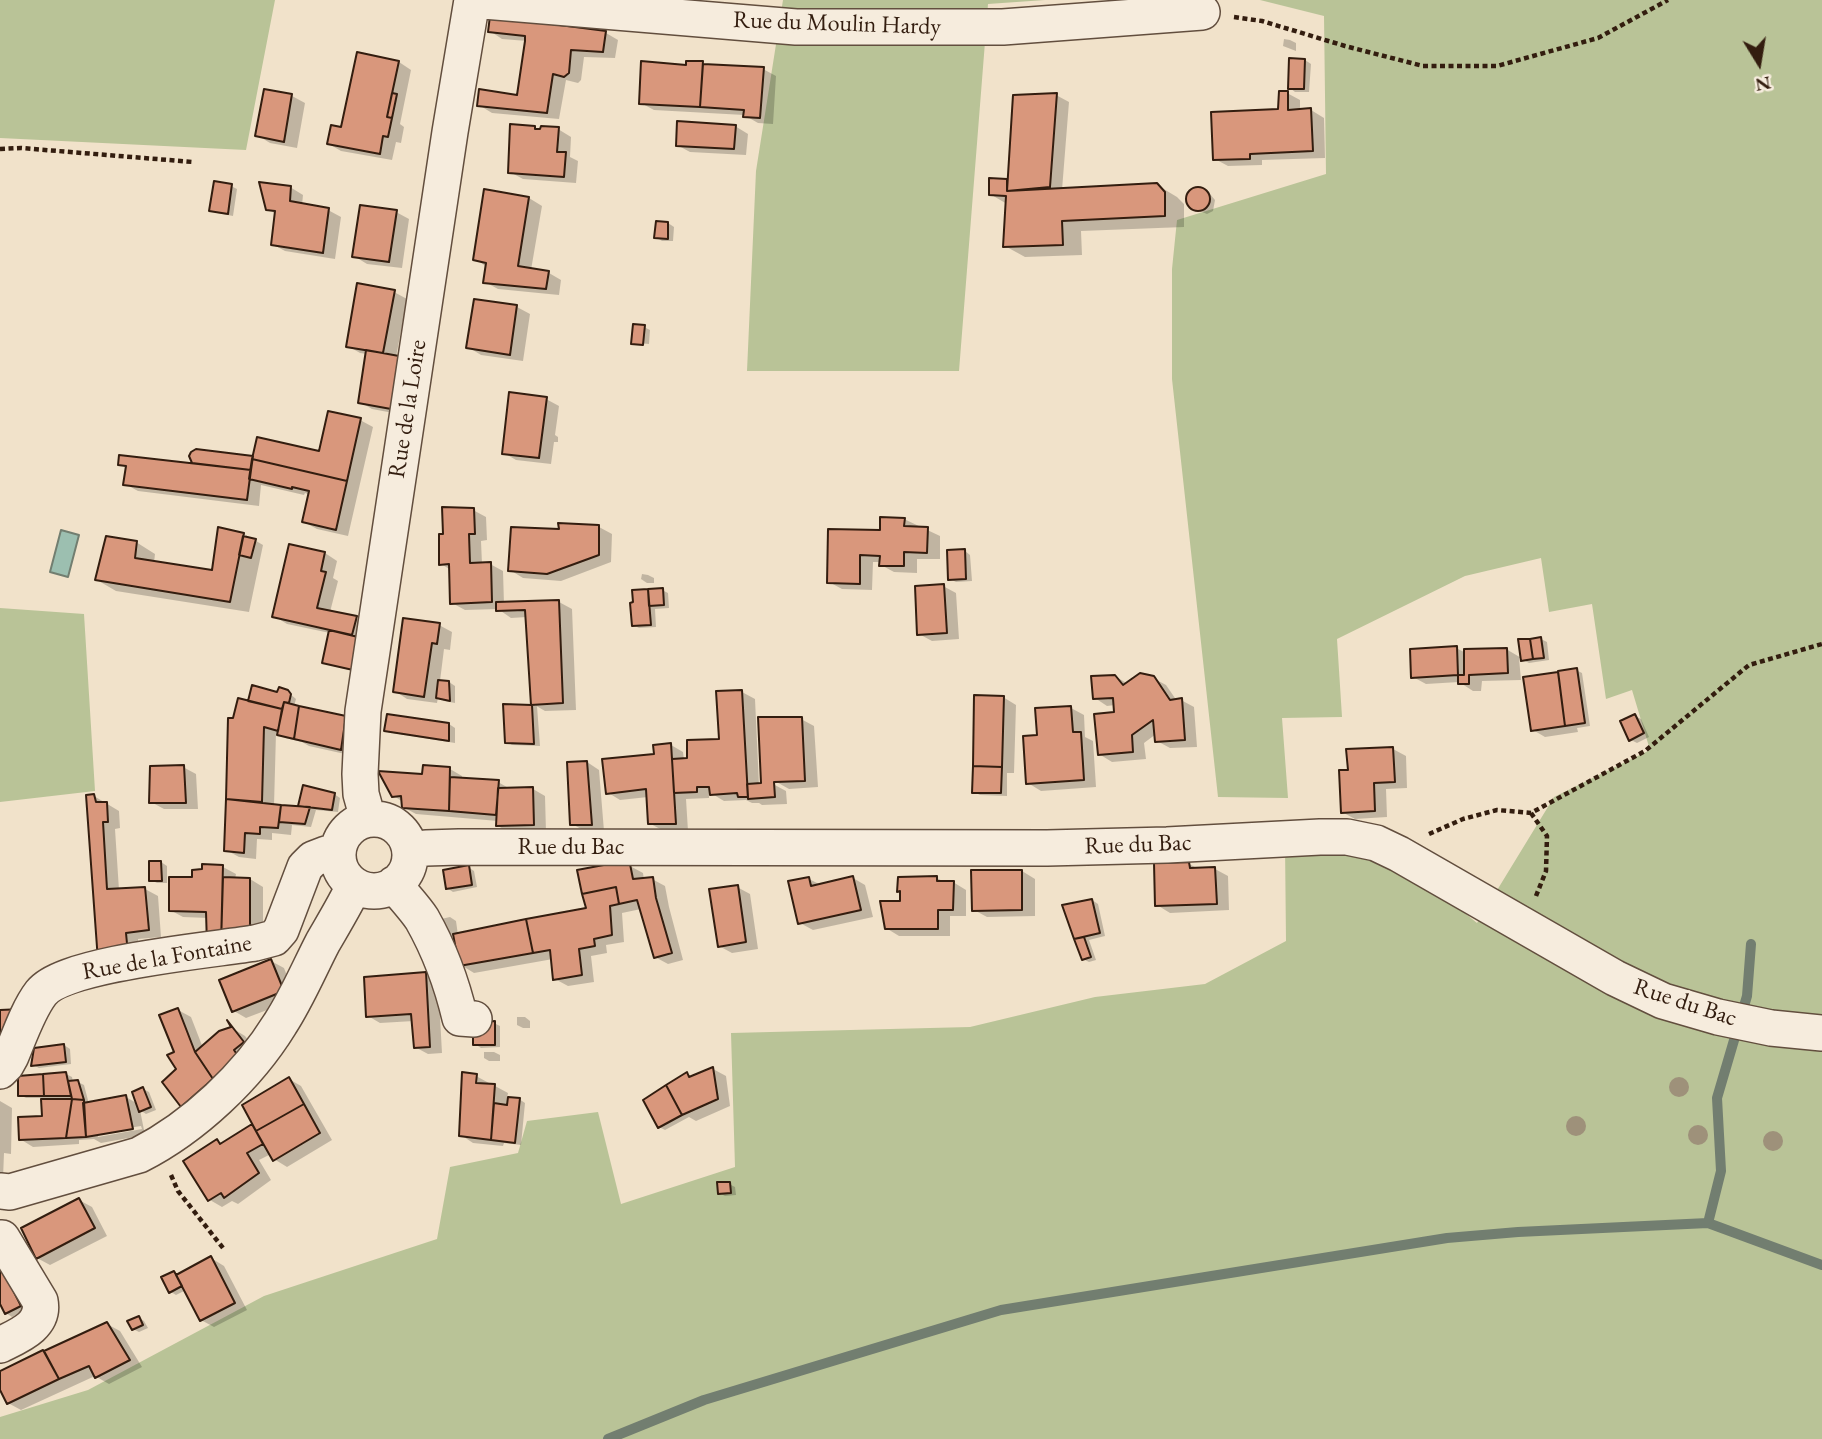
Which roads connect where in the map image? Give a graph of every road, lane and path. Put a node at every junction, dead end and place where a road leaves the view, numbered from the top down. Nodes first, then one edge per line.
1 (472, 0) edge
2 (1668, 0) edge
3 (1202, 12) joint
4 (0, 149) edge
5 (193, 162) dead end
6 (1822, 644) edge
7 (1531, 813) junction
8 (368, 819) junction
9 (410, 852) junction
10 (337, 854) junction
11 (1399, 854) junction
12 (394, 884) junction
13 (354, 886) junction
14 (1524, 926) junction
15 (474, 1019) dead end
16 (1822, 1033) edge
17 (0, 1071) edge
18 (159, 1145) junction
19 (5, 1192) edge
20 (1, 1239) edge
21 (223, 1248) dead end
22 (0, 1345) edge

1 - 3 street, Rue du Moulin Hardy
1 - 8 street, Rue de la Loire
2 - 3 path
4 - 5 path
6 - 7 path
7 - 11 path
7 - 14 path
8 - 9 street
8 - 10 street
9 - 11 street, Rue du Bac
9 - 12 street
10 - 13 street
10 - 17 street, Rue de la Fontaine
11 - 14 street, Rue du Bac
12 - 13 street
12 - 15 street
13 - 18 street
14 - 16 street, Rue du Bac
18 - 19 street
18 - 21 path
19 - 20 street
20 - 22 street

